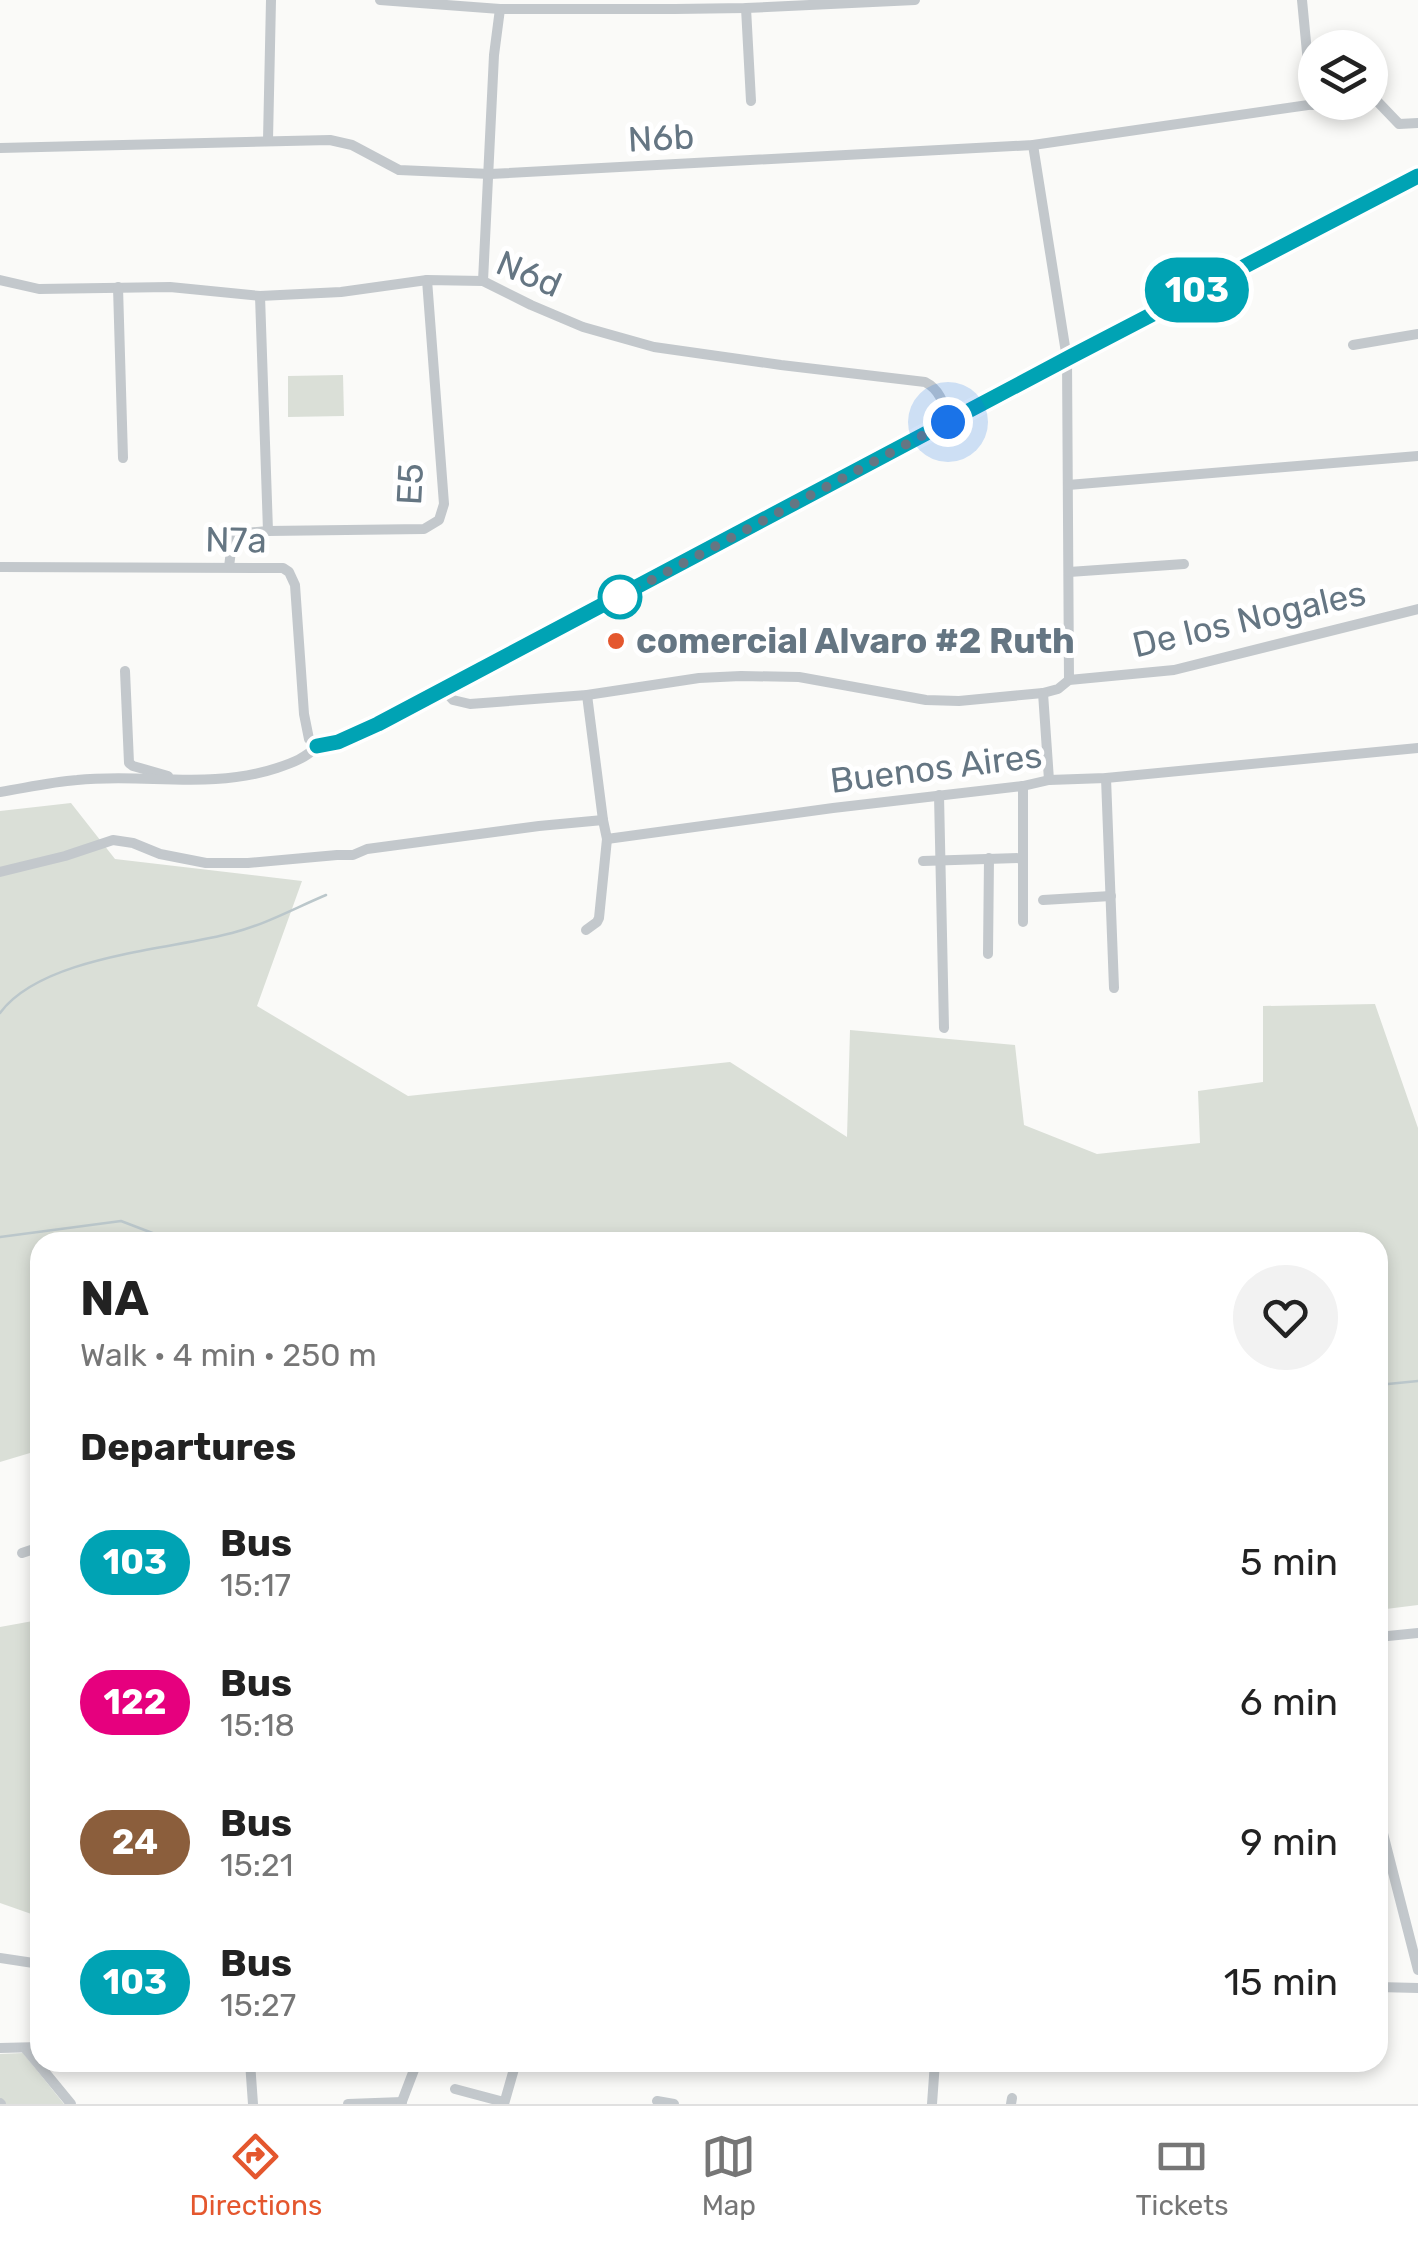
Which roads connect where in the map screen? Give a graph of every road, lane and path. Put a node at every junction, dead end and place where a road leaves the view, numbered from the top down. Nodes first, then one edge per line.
1 (272, 0) edge
2 (380, 0) edge
3 (915, 0) edge
4 (1302, 0) edge
5 (496, 6) edge
6 (746, 8) junction
7 (1305, 30) edge
8 (751, 100) dead end
9 (1298, 108) edge
10 (1388, 111) edge
11 (1418, 123) edge
12 (268, 140) junction
13 (1034, 145) junction
14 (0, 148) edge
15 (490, 174) junction
16 (1418, 176) edge
17 (0, 280) edge
18 (427, 280) junction
19 (483, 281) junction
20 (118, 287) junction
21 (260, 296) junction
22 (1418, 334) edge
23 (1353, 345) dead end
24 (1066, 359) junction
25 (948, 422) junction
26 (1418, 456) edge
27 (123, 458) dead end
28 (1068, 485) junction
29 (268, 531) junction
30 (1184, 564) dead end
31 (0, 567) edge
32 (229, 567) junction
33 (1070, 572) junction
34 (1418, 608) edge
35 (124, 671) dead end
36 (1069, 680) junction
37 (444, 690) junction
38 (1043, 693) junction
39 (588, 695) junction
40 (317, 746) junction
41 (1418, 748) edge
42 (1106, 778) junction
43 (178, 779) junction
44 (1049, 780) junction
45 (1023, 786) junction
46 (0, 792) edge
47 (939, 795) junction
48 (603, 820) junction
49 (607, 838) junction
50 (989, 858) junction
51 (1022, 858) junction
52 (940, 860) junction
53 (923, 861) dead end
54 (0, 872) edge
55 (1110, 896) junction
56 (1043, 900) dead end
57 (1023, 922) dead end
58 (586, 930) dead end
59 (988, 954) dead end
60 (1114, 988) dead end
61 (944, 1028) dead end
62 (30, 1550) edge
63 (22, 1552) dead end
64 (1418, 1633) edge
65 (1388, 1636) edge
66 (1388, 1853) edge
67 (0, 1958) edge
68 (30, 1962) edge
69 (1418, 1970) edge
70 (1388, 1988) edge
71 (1418, 1988) edge
72 (0, 2048) edge
73 (25, 2048) junction
74 (30, 2048) edge
75 (30, 2054) edge
76 (45, 2072) edge
77 (251, 2072) edge
78 (413, 2072) edge
79 (513, 2072) edge
80 (934, 2072) edge
81 (455, 2090) dead end
82 (657, 2101) dead end
83 (402, 2103) edge
84 (504, 2103) edge
85 (71, 2104) edge
86 (253, 2104) edge
87 (348, 2104) edge
88 (674, 2104) edge
89 (932, 2104) edge

1 - 12 street
2 - 5 street
3 - 6 street
4 - 7 street
5 - 6 street
5 - 15 street
6 - 8 street
9 - 13 street, N6b
10 - 11 street
12 - 14 street, N6b
12 - 15 street, N6b
13 - 15 street, N6b
13 - 24 street
15 - 19 street
16 - 24 street
17 - 20 street, N6d
18 - 19 street, N6d
18 - 21 street, N6d
18 - 29 street, E5
19 - 25 street, N6d
20 - 21 street, N6d
20 - 27 street
21 - 29 street
22 - 23 street
24 - 25 street
24 - 28 street
25 - 37 street
26 - 28 street
28 - 33 street
29 - 32 street
30 - 33 street
31 - 32 street, N7a
32 - 40 street, N7a
33 - 36 street
34 - 36 street, De los Nogales
35 - 43 street
36 - 38 street, De los Nogales
37 - 39 street, De los Nogales
37 - 40 street
38 - 39 street, De los Nogales
38 - 44 street
39 - 48 street
40 - 43 street
41 - 42 street, Buenos Aires
42 - 44 street, Buenos Aires
42 - 55 street
43 - 46 street
44 - 45 street, Buenos Aires
45 - 47 street, Buenos Aires
45 - 51 street
47 - 49 street, Buenos Aires
47 - 52 street
48 - 49 street
48 - 54 street
49 - 58 street
50 - 51 street
50 - 52 street
50 - 59 street
51 - 57 street
52 - 53 street
52 - 61 street
55 - 56 street
55 - 60 street
62 - 63 street
64 - 65 street
66 - 69 street
67 - 68 street
70 - 71 street
72 - 73 street
73 - 74 street
73 - 75 street
76 - 85 street
77 - 86 street
78 - 83 street
79 - 84 street
80 - 89 street
81 - 84 street
82 - 88 street
83 - 87 street

